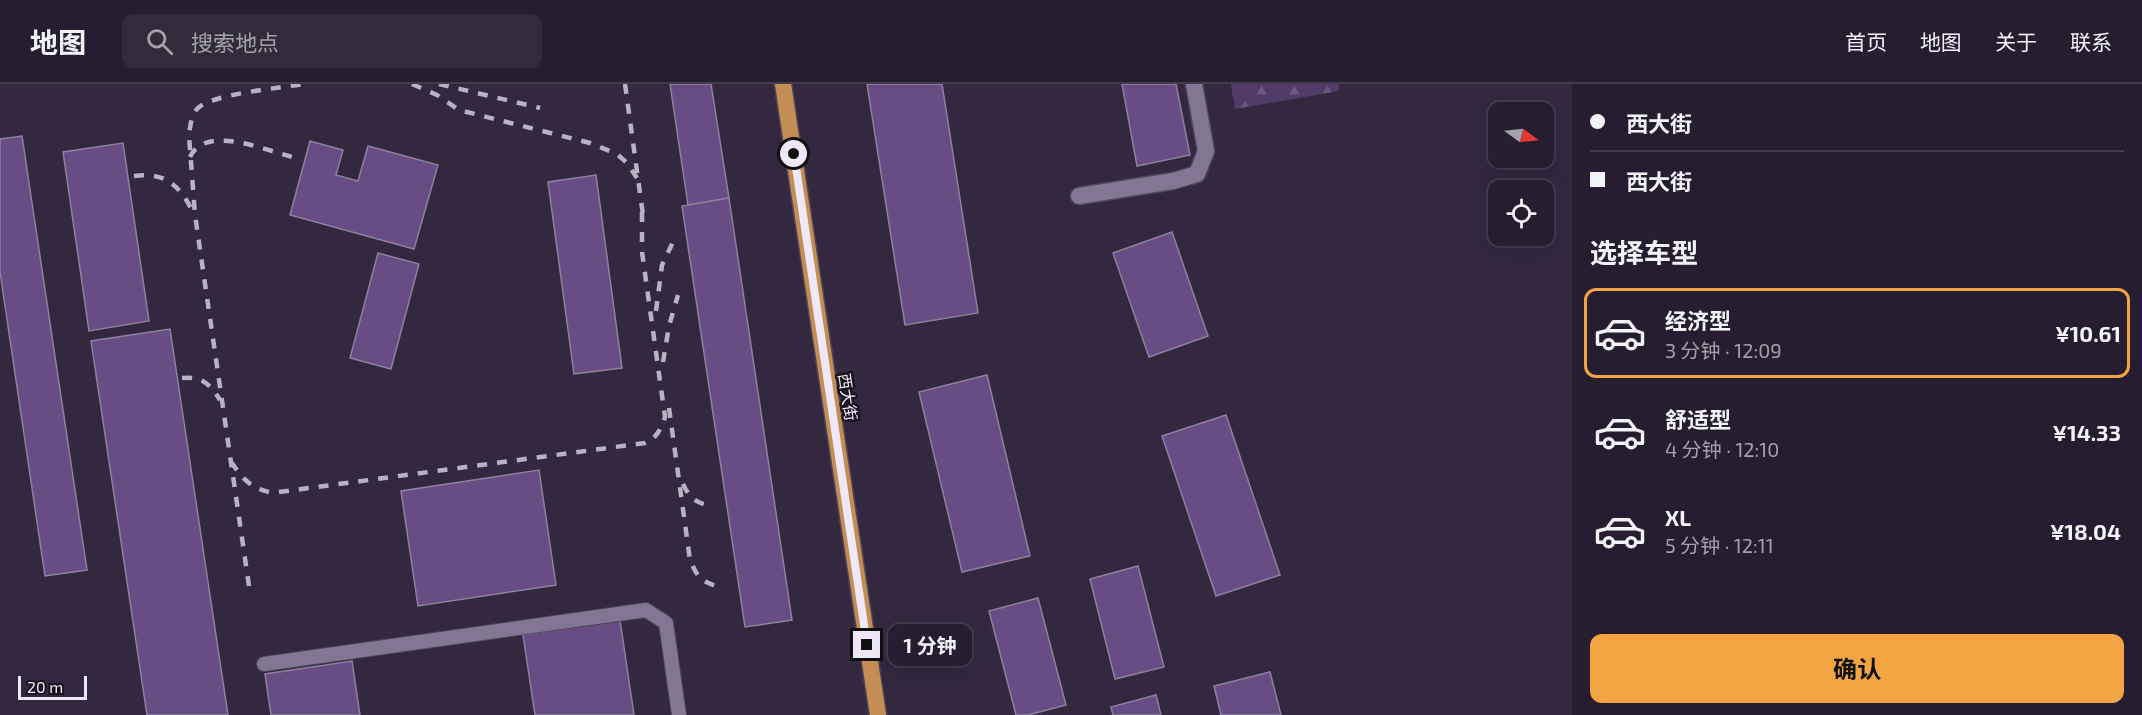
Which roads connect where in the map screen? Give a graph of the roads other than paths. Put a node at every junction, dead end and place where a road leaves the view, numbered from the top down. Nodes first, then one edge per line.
1 (783, 84) edge
2 (1194, 84) edge
3 (1078, 196) dead end
4 (264, 664) dead end
5 (679, 715) edge
6 (878, 715) edge

1 - 6 highway, 西大街
2 - 3 street
4 - 5 lane

